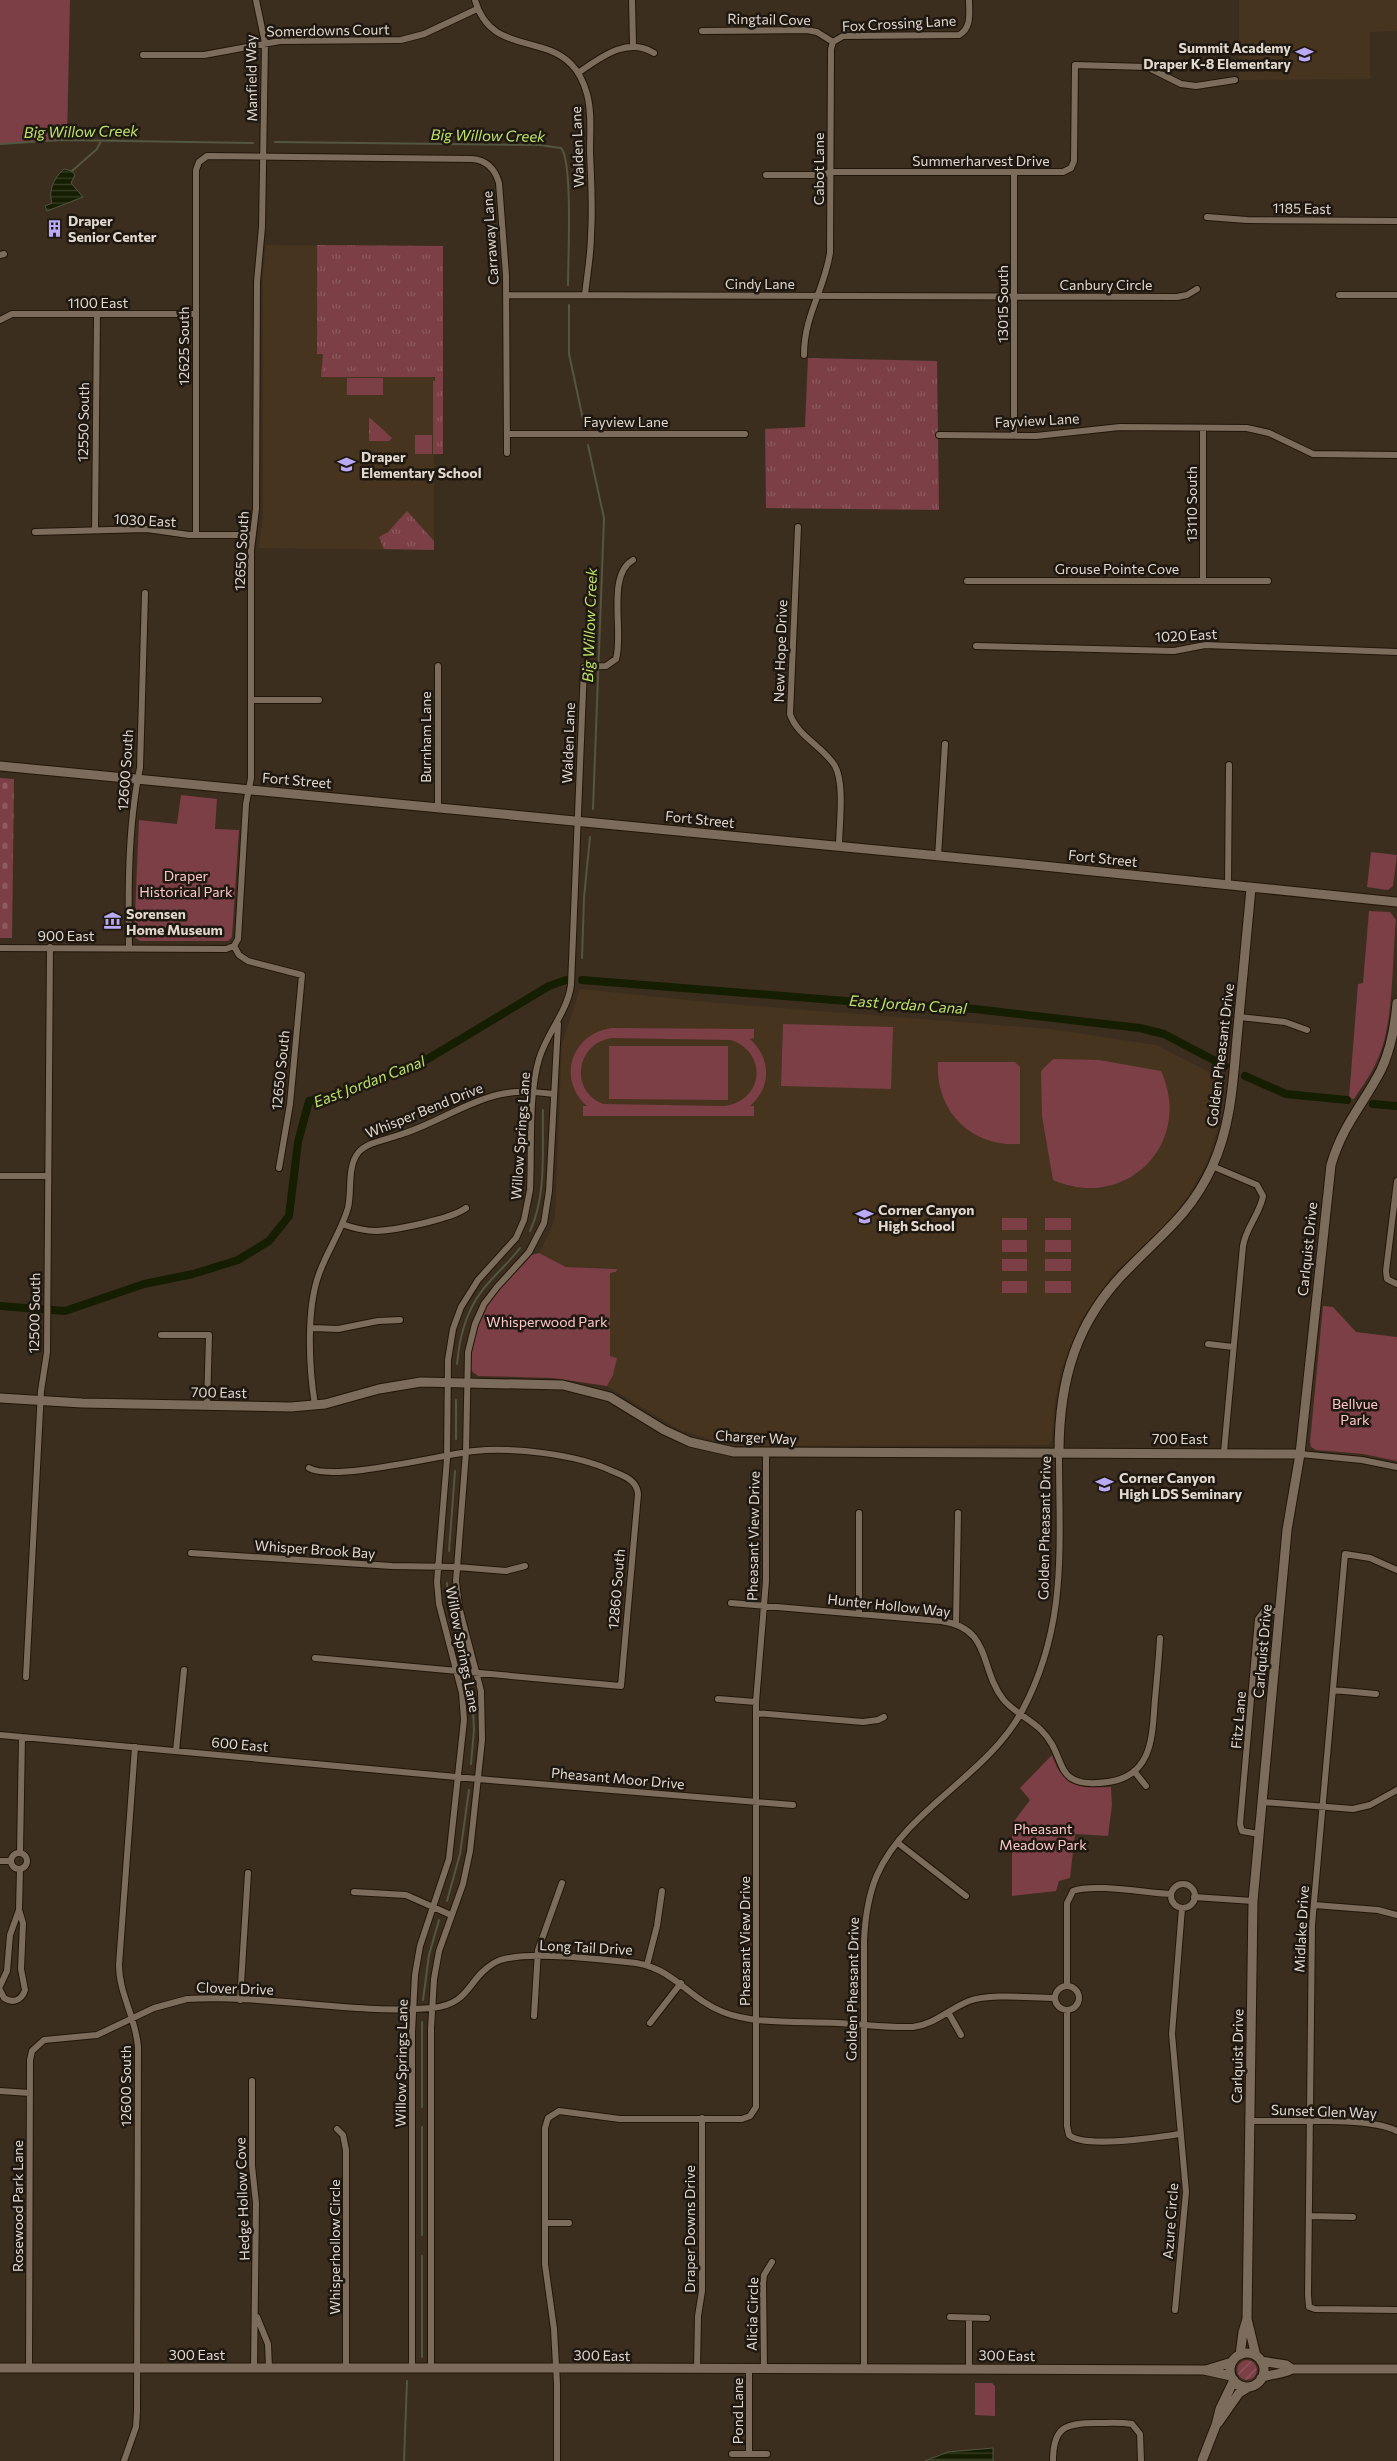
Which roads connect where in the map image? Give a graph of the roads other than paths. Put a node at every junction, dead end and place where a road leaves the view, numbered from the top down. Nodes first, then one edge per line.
1 (256, 0) edge
2 (475, 0) edge
3 (632, 0) edge
4 (969, 0) edge
5 (478, 9) junction
6 (702, 31) dead end
7 (833, 42) junction
8 (265, 43) junction
9 (633, 46) junction
10 (654, 53) dead end
11 (143, 55) dead end
12 (578, 74) junction
13 (1235, 80) dead end
14 (264, 157) junction
15 (201, 159) joint
16 (831, 172) junction
17 (1014, 172) junction
18 (766, 175) dead end
19 (1207, 217) dead end
20 (1397, 221) edge
21 (1197, 289) dead end
22 (507, 295) junction
23 (585, 295) junction
24 (818, 295) junction
25 (1339, 295) dead end
26 (1397, 295) edge
27 (1014, 296) junction
28 (97, 314) junction
29 (196, 314) junction
30 (1, 319) edge
31 (804, 356) dead end
32 (1203, 428) junction
33 (507, 434) junction
34 (745, 434) dead end
35 (939, 435) dead end
36 (1014, 435) junction
37 (506, 453) dead end
38 (1397, 455) edge
39 (798, 527) dead end
40 (95, 530) junction
41 (35, 532) dead end
42 (253, 534) junction
43 (196, 535) junction
44 (633, 560) dead end
45 (967, 581) dead end
46 (1204, 581) junction
47 (1268, 581) dead end
48 (146, 593) dead end
49 (976, 646) dead end
50 (1397, 652) edge
51 (438, 666) dead end
52 (251, 700) junction
53 (319, 700) dead end
54 (944, 744) dead end
55 (1229, 764) dead end
56 (0, 766) edge
57 (137, 779) junction
58 (249, 789) junction
59 (438, 808) junction
60 (578, 820) junction
61 (838, 847) junction
62 (938, 856) junction
63 (1228, 885) junction
64 (1251, 888) junction
65 (1397, 902) edge
66 (234, 946) junction
67 (50, 947) junction
68 (0, 948) edge
69 (129, 948) junction
70 (1397, 1003) edge
71 (1239, 1017) junction
72 (560, 1018) junction
73 (1307, 1030) dead end
74 (534, 1092) junction
75 (554, 1094) junction
76 (1212, 1166) junction
77 (279, 1168) dead end
78 (0, 1176) edge
79 (48, 1176) junction
80 (1397, 1181) edge
81 (466, 1208) dead end
82 (342, 1224) junction
83 (1397, 1284) edge
84 (400, 1320) dead end
85 (312, 1328) junction
86 (161, 1334) dead end
87 (1208, 1344) dead end
88 (1233, 1347) junction
89 (435, 1382) joint
90 (447, 1382) junction
91 (467, 1383) junction
92 (0, 1398) edge
93 (41, 1399) junction
94 (207, 1405) junction
95 (315, 1406) junction
96 (466, 1452) junction
97 (1224, 1452) junction
98 (766, 1453) junction
99 (1059, 1453) junction
100 (1300, 1454) junction
101 (447, 1456) junction
102 (1397, 1467) edge
103 (309, 1468) dead end
104 (859, 1513) dead end
105 (958, 1513) dead end
106 (191, 1553) dead end
107 (438, 1566) junction
108 (457, 1566) junction
109 (524, 1566) dead end
110 (1397, 1570) edge
111 (731, 1603) dead end
112 (764, 1605) junction
113 (1279, 1612) junction
114 (859, 1614) junction
115 (956, 1624) junction
116 (1160, 1638) dead end
117 (315, 1658) dead end
118 (184, 1670) dead end
119 (457, 1672) junction
120 (477, 1674) junction
121 (26, 1677) dead end
122 (1333, 1690) junction
123 (1376, 1694) dead end
124 (718, 1699) dead end
125 (756, 1702) junction
126 (756, 1713) junction
127 (1021, 1713) junction
128 (884, 1717) dead end
129 (0, 1734) edge
130 (22, 1736) junction
131 (135, 1747) junction
132 (176, 1751) junction
133 (1134, 1771) junction
134 (459, 1776) junction
135 (478, 1778) junction
136 (1146, 1786) dead end
137 (1397, 1790) edge
138 (757, 1802) junction
139 (1262, 1802) junction
140 (793, 1805) dead end
141 (1322, 1807) junction
142 (1260, 1834) junction
143 (898, 1843) junction
144 (20, 1852) junction
145 (0, 1860) edge
146 (10, 1860) junction
147 (20, 1869) junction
148 (248, 1873) dead end
149 (562, 1884) dead end
150 (662, 1891) dead end
151 (354, 1892) dead end
152 (1171, 1894) junction
153 (966, 1896) dead end
154 (1194, 1896) junction
155 (1254, 1901) junction
156 (1314, 1905) junction
157 (434, 1907) junction
158 (1182, 1908) junction
159 (19, 1910) junction
160 (1397, 1914) edge
161 (451, 1915) junction
162 (537, 1957) junction
163 (647, 1965) junction
164 (681, 1983) junction
165 (0, 1986) edge
166 (1068, 1986) junction
167 (0, 1990) edge
168 (1055, 1998) junction
169 (240, 2000) junction
170 (413, 2008) junction
171 (432, 2008) junction
172 (1067, 2010) junction
173 (948, 2012) junction
174 (534, 2016) dead end
175 (756, 2019) junction
176 (132, 2020) junction
177 (650, 2023) dead end
178 (864, 2024) junction
179 (961, 2035) dead end
180 (36, 2046) joint
181 (252, 2081) dead end
182 (0, 2091) edge
183 (30, 2092) junction
184 (702, 2118) junction
185 (1250, 2121) junction
186 (1310, 2122) junction
187 (338, 2129) dead end
188 (1397, 2131) edge
189 (1180, 2134) junction
190 (1308, 2216) junction
191 (1354, 2217) dead end
192 (545, 2223) junction
193 (569, 2223) dead end
194 (772, 2262) dead end
195 (1175, 2310) dead end
196 (1397, 2310) edge
197 (256, 2315) junction
198 (950, 2317) dead end
199 (969, 2318) junction
200 (987, 2318) dead end
201 (1247, 2319) junction
202 (1240, 2355) junction
203 (1258, 2359) junction
204 (1232, 2362) junction
205 (0, 2368) edge
206 (29, 2368) junction
207 (138, 2368) junction
208 (254, 2368) junction
209 (269, 2368) junction
210 (412, 2368) junction
211 (431, 2368) junction
212 (556, 2368) junction
213 (749, 2368) junction
214 (764, 2368) junction
215 (969, 2368) junction
216 (346, 2369) junction
217 (697, 2369) junction
218 (864, 2369) junction
219 (1292, 2369) junction
220 (1397, 2369) edge
221 (1204, 2370) junction
222 (1232, 2378) junction
223 (1261, 2378) junction
224 (1249, 2387) junction
225 (1216, 2425) junction
226 (732, 2454) dead end
227 (749, 2454) junction
228 (767, 2454) dead end
229 (124, 2461) edge
230 (557, 2461) edge
231 (1053, 2461) edge
232 (1141, 2461) edge
233 (1202, 2461) edge

1 - 8 street, Manfield Way
2 - 5 street, Walden Lane
3 - 9 street
4 - 7 street, Fox Crossing Lane
5 - 8 street, Somerdowns Court
5 - 12 street, Walden Lane
6 - 7 street, Ringtail Cove
7 - 16 street, Cabot Lane
8 - 11 street, Somerdowns Court
8 - 14 street, Manfield Way
9 - 10 street
9 - 12 street
12 - 23 street, Walden Lane
13 - 17 street, Summerharvest Drive
14 - 15 street, Carraway Lane
14 - 22 street, Carraway Lane
14 - 42 street, 12650 South
15 - 29 street, 12625 South
16 - 17 street, Summerharvest Drive
16 - 18 street, Summerharvest Drive
16 - 24 street, Cabot Lane
17 - 27 street, 13015 South
19 - 20 street, 1185 East
21 - 27 street, Canbury Circle
22 - 23 street, Cindy Lane
22 - 33 street, Carraway Lane
23 - 24 street, Cindy Lane
24 - 27 street, Cindy Lane
24 - 31 street, Cabot Lane
25 - 26 street
27 - 36 street, 13015 South
28 - 29 street, 1100 East
28 - 30 street, 1100 East
28 - 40 street, 12550 South
29 - 43 street, 12625 South
32 - 36 street, Fayview Lane
32 - 38 street, Fayview Lane
32 - 46 street, 13110 South
33 - 34 street, Fayview Lane
33 - 37 street, Carraway Lane
35 - 36 street, Fayview Lane
39 - 61 street, New Hope Drive
40 - 41 street, 1030 East
40 - 43 street, 1030 East
42 - 43 street, 1030 East
42 - 52 street, 12650 South
44 - 60 street, Walden Lane
45 - 46 street, Grouse Pointe Cove
46 - 47 street, Grouse Pointe Cove
48 - 57 street, 12600 South
49 - 50 street, 1020 East
51 - 59 street, Burnham Lane
52 - 53 street
52 - 58 street, 12650 South
54 - 62 street
55 - 63 street
56 - 57 street, Fort Street
57 - 58 street, Fort Street
57 - 69 street, 12600 South
58 - 59 street, Fort Street
58 - 66 street, 12650 South
59 - 60 street, Fort Street
60 - 61 street, Fort Street
60 - 72 street, Willow Springs Lane
61 - 62 street, Fort Street
62 - 63 street, Fort Street
63 - 64 street, Fort Street
64 - 65 street, Fort Street
64 - 71 street, Golden Pheasant Drive
66 - 69 street, 900 East
66 - 77 street, 12650 South
67 - 68 street, 900 East
67 - 69 street, 900 East
67 - 79 street, 12500 South
70 - 100 street, Carlquist Drive
71 - 73 street
71 - 76 street, Golden Pheasant Drive
72 - 74 street, Willow Springs Lane
72 - 75 street, Willow Springs Lane
74 - 75 street, Whisper Bend Drive
74 - 82 street, Whisper Bend Drive
74 - 90 street, Willow Springs Lane
75 - 91 street, Willow Springs Lane
76 - 88 street
76 - 99 street, Golden Pheasant Drive
78 - 79 street
79 - 93 street, 12500 South
80 - 83 street
81 - 82 street
82 - 85 street, Whisper Bend Drive
84 - 85 street
85 - 95 street, Whisper Bend Drive
86 - 94 street
87 - 88 street
88 - 97 street
89 - 90 street, Charger Way
89 - 95 street, 700 East
90 - 91 street, Charger Way
90 - 101 street, Willow Springs Lane
91 - 96 street, Willow Springs Lane
91 - 98 street, Charger Way
92 - 93 street, 700 East
93 - 94 street, 700 East
93 - 121 street, 12500 South
94 - 95 street, 700 East
96 - 101 street
96 - 108 street, Willow Springs Lane
96 - 120 street, 12860 South
97 - 99 street, 700 East
97 - 100 street, 700 East
98 - 99 street, Charger Way
98 - 112 street, Pheasant View Drive
99 - 127 street, Golden Pheasant Drive
100 - 102 street
100 - 113 street, Carlquist Drive
101 - 103 street
101 - 107 street, Willow Springs Lane
104 - 114 street
105 - 115 street
106 - 107 street, Whisper Brook Bay
107 - 108 street, Whisper Brook Bay
107 - 119 street, Willow Springs Lane
108 - 109 street, Whisper Brook Bay
108 - 120 street, Willow Springs Lane
110 - 122 street, Midlake Drive
111 - 112 street, Hunter Hollow Way
112 - 114 street, Hunter Hollow Way
112 - 125 street, Pheasant View Drive
113 - 139 street, Carlquist Drive
113 - 142 street, Fitz Lane
114 - 115 street, Hunter Hollow Way
115 - 127 street, Hunter Hollow Way
116 - 133 street
117 - 119 street
118 - 132 street
119 - 120 street
119 - 134 street, Willow Springs Lane
120 - 135 street, Willow Springs Lane
122 - 123 street
122 - 141 street, Midlake Drive
124 - 125 street
125 - 126 street, Pheasant View Drive
126 - 128 street
126 - 138 street, Pheasant View Drive
127 - 133 street, Hunter Hollow Way
127 - 143 street, Golden Pheasant Drive
129 - 130 street, 600 East
130 - 131 street, 600 East
130 - 144 street
131 - 132 street, 600 East
131 - 176 street, 12600 South
132 - 134 street, 600 East
133 - 136 street
134 - 135 street, 600 East
134 - 157 street, Willow Springs Lane
135 - 138 street, Pheasant Moor Drive
135 - 161 street, Willow Springs Lane
137 - 141 street
138 - 140 street, Pheasant Moor Drive
138 - 175 street, Pheasant View Drive
139 - 141 street
139 - 142 street, Carlquist Drive
141 - 156 street, Midlake Drive
142 - 155 street, Carlquist Drive
143 - 153 street
143 - 178 street, Golden Pheasant Drive
144 - 146 street
144 - 147 street
145 - 146 street
146 - 147 street
147 - 159 street
148 - 169 street
149 - 162 street
150 - 163 street
151 - 157 street
152 - 154 street
152 - 158 street
152 - 166 street
154 - 155 street
154 - 158 street
155 - 185 street, Carlquist Drive
156 - 160 street
156 - 186 street, Midlake Drive
157 - 161 street
157 - 170 street, Willow Springs Lane
158 - 189 street, Azure Circle
159 - 165 street
159 - 167 street
161 - 171 street, Willow Springs Lane
162 - 163 street, Long Tail Drive
162 - 171 street, Long Tail Drive
162 - 174 street
163 - 164 street, Long Tail Drive
164 - 175 street, Long Tail Drive
164 - 177 street
166 - 168 street
166 - 172 street
168 - 172 street
168 - 173 street, Long Tail Drive
169 - 170 street, Clover Drive
169 - 176 street, Clover Drive
170 - 171 street, Long Tail Drive
170 - 210 street, Willow Springs Lane
171 - 211 street, Willow Springs Lane
172 - 189 street
173 - 178 street, Long Tail Drive
173 - 179 street
175 - 178 street, Long Tail Drive
175 - 184 street, Pheasant View Drive
176 - 180 street, Clover Drive
176 - 207 street, 12600 South
178 - 218 street, Golden Pheasant Drive
180 - 183 street, Rosewood Park Lane
181 - 197 street, Hedge Hollow Cove
182 - 183 street
183 - 206 street, Rosewood Park Lane
184 - 192 street, Pheasant View Drive
184 - 217 street, Draper Downs Drive
185 - 186 street, Sunset Glen Way
185 - 201 street, Carlquist Drive
186 - 188 street, Sunset Glen Way
186 - 190 street, Midlake Drive
187 - 216 street, Whisperhollow Circle
189 - 195 street, Azure Circle
190 - 191 street
190 - 196 street, Midlake Drive
192 - 193 street
192 - 212 street, Pheasant View Drive
194 - 214 street, Alicia Circle
197 - 208 street, Hedge Hollow Cove
197 - 209 street, Hedge Hollow Cove
198 - 199 street
199 - 200 street
199 - 215 street
201 - 202 street, Carlquist Drive
201 - 203 street, Carlquist Drive
202 - 203 street
202 - 204 street
203 - 219 street
203 - 223 street
204 - 221 street, 300 East
204 - 222 street
205 - 206 street, 300 East
206 - 207 street, 300 East
207 - 208 street, 300 East
207 - 229 street, 12600 South
208 - 209 street, 300 East
209 - 216 street, 300 East
210 - 211 street, 300 East
210 - 216 street, 300 East
211 - 212 street, 300 East
212 - 217 street, 300 East
212 - 230 street, Pheasant View Drive
213 - 214 street, 300 East
213 - 217 street, 300 East
213 - 227 street, Pond Lane
214 - 218 street, 300 East
215 - 218 street, 300 East
215 - 221 street, 300 East
219 - 220 street
219 - 223 street
221 - 222 street, 300 East
222 - 224 street
222 - 225 street
223 - 224 street
224 - 225 street
225 - 233 street
226 - 227 street, Pond Lane
227 - 228 street, Pond Lane
231 - 232 street

